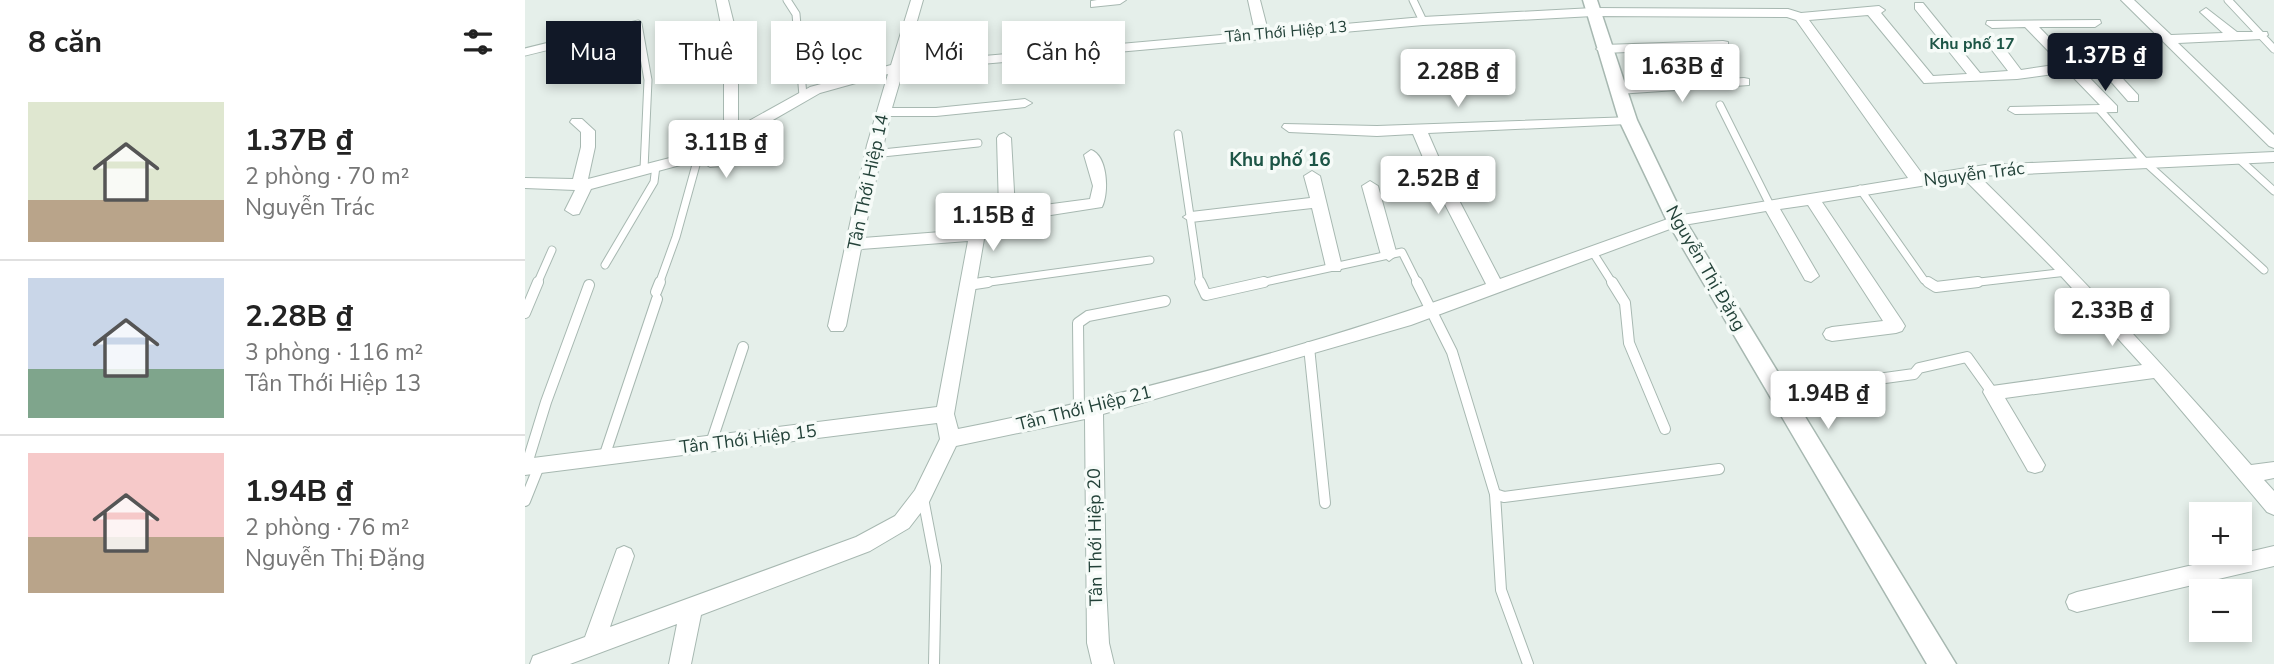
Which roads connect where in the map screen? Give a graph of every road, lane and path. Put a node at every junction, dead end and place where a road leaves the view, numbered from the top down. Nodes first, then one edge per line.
1 (722, 0) edge
2 (787, 0) edge
3 (917, 0) edge
4 (1120, 0) edge
5 (1254, 0) edge
6 (1413, 0) edge
7 (2127, 0) edge
8 (2228, 0) edge
9 (1095, 4) dead end
10 (1592, 6) edge
11 (1919, 6) dead end
12 (2206, 12) dead end
13 (1800, 17) junction
14 (1423, 21) junction
15 (2028, 23) junction
16 (2095, 23) dead end
17 (1991, 24) dead end
18 (1262, 34) junction
19 (2262, 35) junction
20 (2234, 36) junction
21 (2169, 39) junction
22 (1723, 45) dead end
23 (1995, 45) dead end
24 (2274, 48) edge
25 (1603, 49) junction
26 (525, 52) edge
27 (2130, 61) dead end
28 (2102, 64) junction
29 (2071, 67) junction
30 (895, 68) junction
31 (2017, 75) junction
32 (1977, 78) junction
33 (1745, 82) dead end
34 (1618, 90) junction
35 (803, 96) junction
36 (2133, 98) dead end
37 (1025, 103) dead end
38 (1720, 105) dead end
39 (2099, 109) junction
40 (2015, 110) dead end
41 (884, 111) junction
42 (1628, 120) junction
43 (577, 122) dead end
44 (1289, 127) dead end
45 (1418, 128) junction
46 (1178, 134) dead end
47 (731, 137) junction
48 (1004, 138) dead end
49 (978, 143) dead end
50 (2274, 143) edge
51 (701, 154) junction
52 (873, 154) junction
53 (1091, 155) dead end
54 (2274, 157) edge
55 (765, 159) dead end
56 (2239, 159) junction
57 (2145, 162) junction
58 (650, 167) junction
59 (1968, 174) junction
60 (1312, 176) dead end
61 (1918, 180) junction
62 (525, 183) edge
63 (582, 184) junction
64 (1370, 186) dead end
65 (1860, 189) junction
66 (2274, 191) edge
67 (1812, 198) junction
68 (1318, 202) junction
69 (1770, 205) junction
70 (573, 210) dead end
71 (1191, 217) junction
72 (999, 219) junction
73 (1676, 221) junction
74 (971, 235) junction
75 (855, 244) junction
76 (552, 250) dead end
77 (1592, 251) junction
78 (1388, 255) junction
79 (1150, 260) dead end
80 (605, 265) dead end
81 (1334, 267) junction
82 (2264, 270) dead end
83 (2067, 272) junction
84 (1811, 276) dead end
85 (590, 285) dead end
86 (968, 285) junction
87 (1495, 286) junction
88 (1165, 301) dead end
89 (1433, 309) junction
90 (525, 313) edge
91 (837, 326) dead end
92 (1832, 334) dead end
93 (743, 347) dead end
94 (1309, 347) junction
95 (2158, 370) junction
96 (1856, 382) dead end
97 (1992, 391) junction
98 (1086, 410) junction
99 (945, 414) junction
100 (1665, 429) dead end
101 (950, 439) junction
102 (711, 443) junction
103 (604, 457) junction
104 (2035, 465) dead end
105 (530, 466) edge
106 (1719, 469) dead end
107 (2274, 470) edge
108 (2247, 474) junction
109 (1495, 494) junction
110 (922, 496) junction
111 (525, 501) edge
112 (1325, 503) dead end
113 (2274, 506) edge
114 (624, 556) dead end
115 (2274, 556) edge
116 (2077, 602) dead end
117 (691, 609) junction
118 (593, 645) junction
119 (541, 664) edge
120 (680, 664) edge
121 (934, 664) edge
122 (1103, 664) edge
123 (1528, 664) edge
124 (1942, 664) edge

1 - 47 street
2 - 35 lane
3 - 30 street, Tân Thới Hiệp 14
4 - 9 street
5 - 18 street
6 - 14 lane
7 - 21 street
8 - 19 lane
10 - 13 street, Tân Thới Hiệp 13
10 - 14 street, Tân Thới Hiệp 13
10 - 25 street, Nguyễn Thị Đặng
11 - 32 street
12 - 20 street
13 - 32 street, Tân Thới Hiệp 13
13 - 61 street
14 - 18 street, Tân Thới Hiệp 13
15 - 16 street
15 - 17 street
15 - 29 street
18 - 30 street, Tân Thới Hiệp 13
19 - 20 street
19 - 24 lane
20 - 21 street
21 - 50 street
22 - 25 street
23 - 31 street
25 - 34 street, Nguyễn Thị Đặng
26 - 58 lane
27 - 28 street
28 - 29 street
28 - 36 street
29 - 31 street
29 - 39 street
30 - 35 street, Tân Thới Hiệp 13
30 - 41 street, Tân Thới Hiệp 14
31 - 32 street
33 - 34 street
34 - 42 street, Nguyễn Thị Đặng
35 - 47 street, Tân Thới Hiệp 13
37 - 41 street
38 - 69 lane
39 - 40 street
39 - 57 lane
41 - 52 street, Tân Thới Hiệp 14
42 - 45 street
42 - 73 street, Nguyễn Thị Đặng
43 - 63 street
44 - 45 street
45 - 87 street
46 - 71 lane
47 - 51 street, Tân Thới Hiệp 13
48 - 72 street
49 - 52 lane
51 - 55 street
51 - 58 street, Tân Thới Hiệp 13
51 - 103 lane
52 - 75 street, Tân Thới Hiệp 14
53 - 72 street
54 - 56 street, Nguyễn Trác
56 - 57 street, Nguyễn Trác
56 - 66 lane
57 - 59 street, Nguyễn Trác
57 - 82 lane
58 - 63 street, Tân Thới Hiệp 13
58 - 80 lane
59 - 61 street, Nguyễn Trác
59 - 83 street
60 - 68 street
61 - 65 street, Nguyễn Trác
62 - 63 street, Tân Thới Hiệp 13
63 - 70 street
64 - 78 street
65 - 67 street, Nguyễn Trác
65 - 83 lane
67 - 69 street, Nguyễn Trác
67 - 92 street
68 - 71 street
68 - 81 street
69 - 73 street, Nguyễn Trác
69 - 84 street
71 - 81 lane
72 - 74 street
73 - 77 street, Tân Thới Hiệp 21
73 - 124 street, Nguyễn Thị Đặng
74 - 75 street
74 - 86 street
75 - 91 street, Tân Thới Hiệp 14
76 - 90 lane
77 - 87 street, Tân Thới Hiệp 21
77 - 100 lane
78 - 81 lane
78 - 89 lane
79 - 86 lane
83 - 95 street
85 - 105 lane
86 - 99 street
87 - 89 street, Tân Thới Hiệp 21
88 - 98 lane
89 - 94 street, Tân Thới Hiệp 21
89 - 109 lane
93 - 102 lane
94 - 98 street, Tân Thới Hiệp 21
94 - 112 lane
95 - 97 street
95 - 108 street
96 - 97 lane
97 - 104 street
98 - 101 street, Tân Thới Hiệp 21
98 - 122 street, Tân Thới Hiệp 20
99 - 101 street
99 - 102 street, Tân Thới Hiệp 15
101 - 110 street
102 - 103 street, Tân Thới Hiệp 15
103 - 105 street, Tân Thới Hiệp 15
105 - 111 lane
106 - 109 lane
107 - 108 street
108 - 113 street
109 - 123 lane
110 - 117 street
110 - 121 lane
114 - 118 street
115 - 116 street
117 - 118 street
117 - 120 street
118 - 119 street

